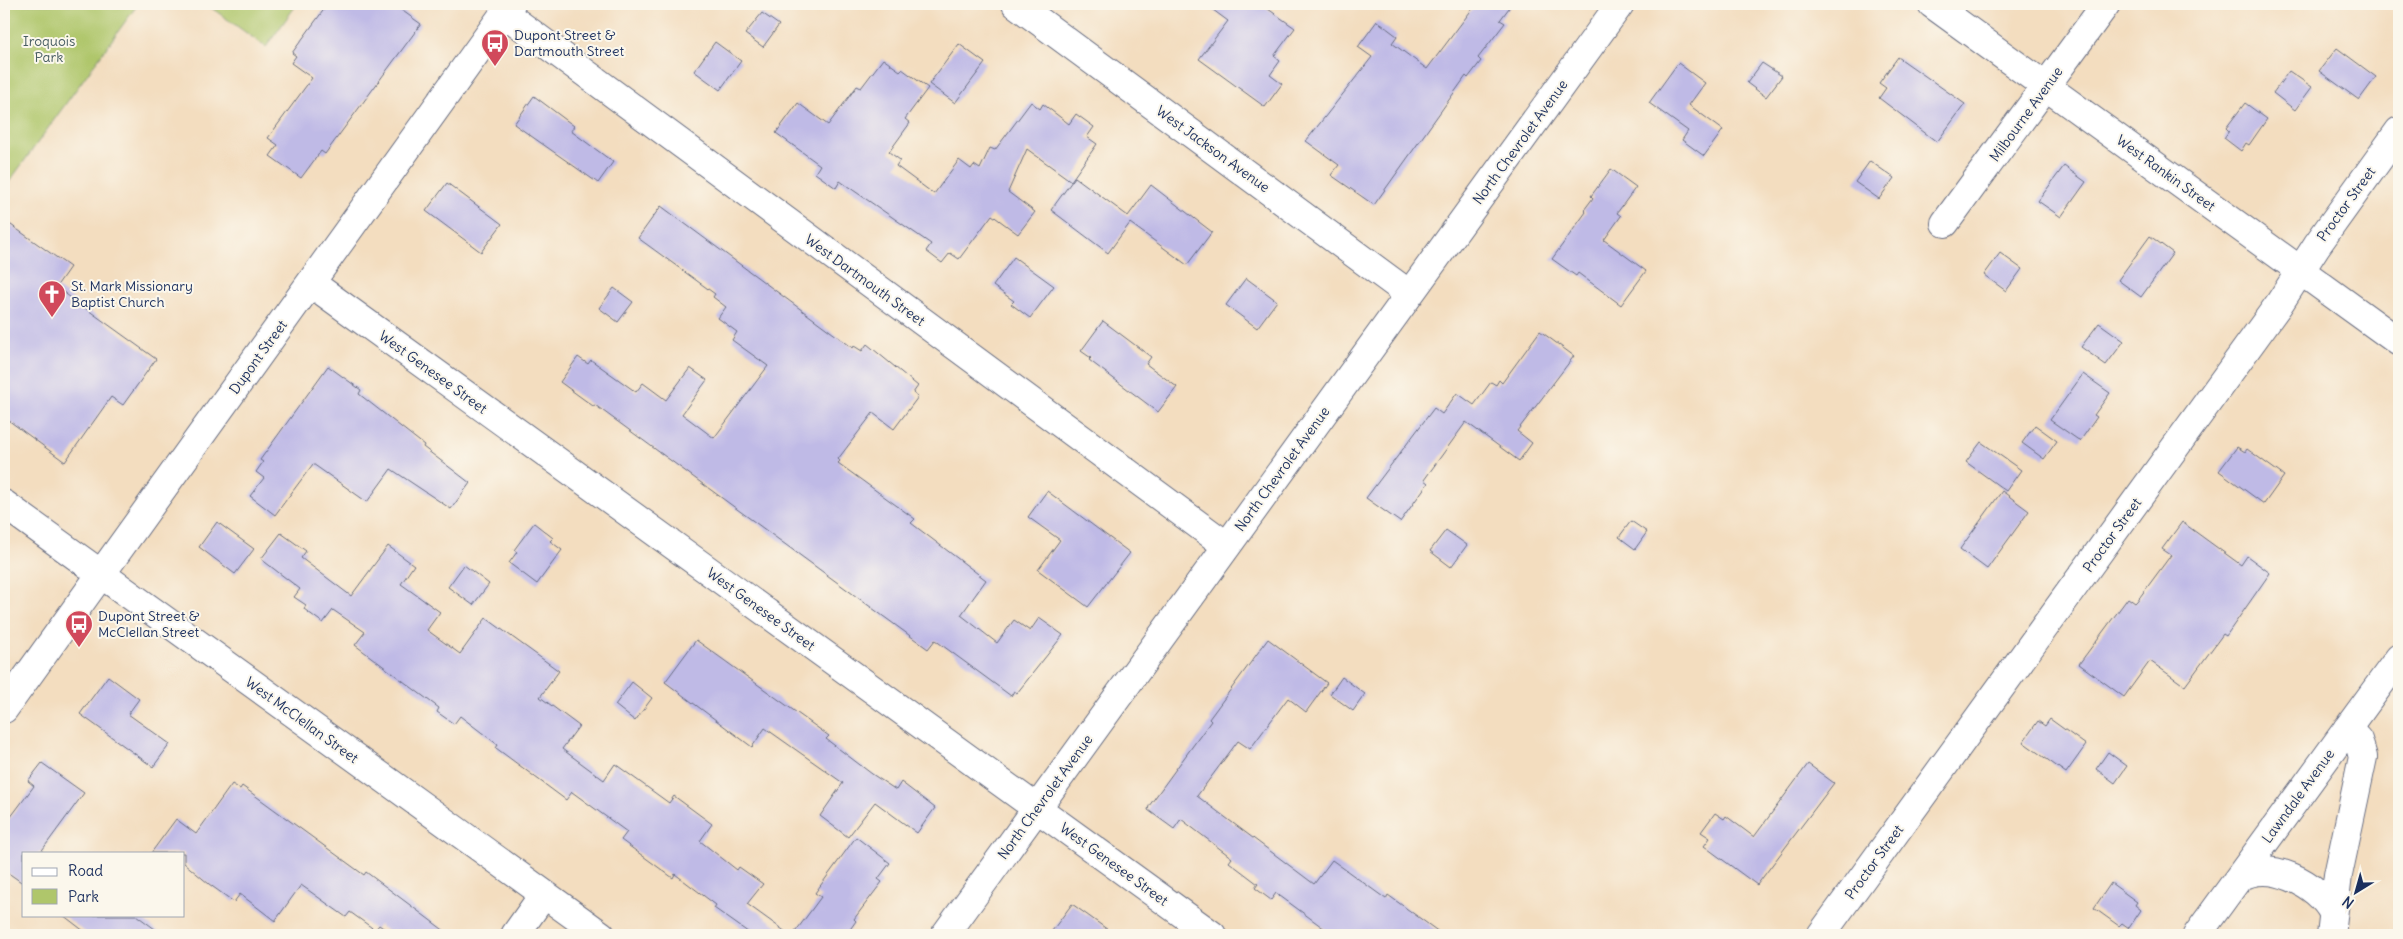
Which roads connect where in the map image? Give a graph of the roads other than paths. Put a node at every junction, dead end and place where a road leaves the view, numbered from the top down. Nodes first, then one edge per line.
1 (1620, 4) edge
2 (1932, 4) edge
3 (2106, 4) edge
4 (507, 8) edge
5 (1034, 9) edge
6 (2046, 86) junction
7 (2399, 131) edge
8 (1945, 223) dead end
9 (2301, 270) junction
10 (311, 283) junction
11 (1409, 294) junction
12 (2399, 342) edge
13 (4, 504) edge
14 (1226, 546) junction
15 (101, 574) junction
16 (2399, 658) edge
17 (4, 709) edge
18 (2347, 729) junction
19 (1037, 808) junction
20 (2239, 878) junction
21 (544, 894) junction
22 (2332, 924) edge
23 (515, 935) edge
24 (601, 935) edge
25 (945, 935) edge
26 (1212, 935) edge
27 (1821, 935) edge
28 (2197, 935) edge

1 - 11 street, North Chevrolet Avenue
2 - 6 street, West Rankin Street
3 - 6 street, Milbourne Avenue
4 - 10 street, Dupont Street
4 - 14 street, West Dartmouth Street
5 - 11 street, West Jackson Avenue
6 - 8 street, Milbourne Avenue
6 - 9 street, West Rankin Street
7 - 9 street, Proctor Street
9 - 12 street, West Rankin Street
9 - 27 street, Proctor Street
10 - 15 street, Dupont Street
10 - 19 street, West Genesee Street
11 - 14 street, North Chevrolet Avenue
13 - 15 street, West McClellan Street
14 - 19 street, North Chevrolet Avenue
15 - 17 street, Dupont Street
15 - 21 street, West McClellan Street
16 - 18 street, Lawndale Avenue
18 - 20 street, Lawndale Avenue
18 - 22 street
19 - 25 street, North Chevrolet Avenue
19 - 26 street, West Genesee Street
20 - 22 street
20 - 28 street, Lawndale Avenue
21 - 23 street
21 - 24 street, West McClellan Street

